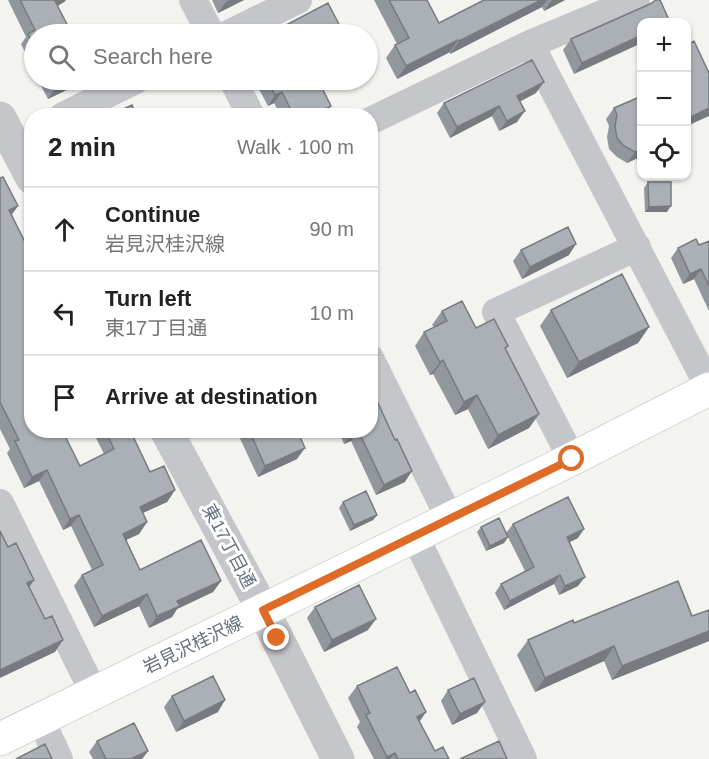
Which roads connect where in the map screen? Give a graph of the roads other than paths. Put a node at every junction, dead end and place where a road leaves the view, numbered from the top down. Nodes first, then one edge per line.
1 (193, 0) edge
2 (298, 0) edge
3 (636, 0) edge
4 (206, 24) edge
5 (249, 24) edge
6 (530, 44) junction
7 (116, 90) edge
8 (238, 90) edge
9 (79, 108) edge
10 (247, 108) edge
11 (378, 117) edge
12 (11, 134) edge
13 (24, 161) edge
14 (637, 247) junction
15 (378, 374) edge
16 (709, 388) edge
17 (170, 438) edge
18 (572, 459) junction
19 (0, 503) edge
20 (450, 519) junction
21 (415, 536) junction
22 (263, 610) junction
23 (94, 693) junction
24 (41, 720) junction
25 (0, 740) edge
26 (59, 759) edge
27 (338, 759) edge
28 (523, 759) edge

1 - 4 street
2 - 5 street
3 - 6 street
6 - 11 street
6 - 14 street
7 - 9 street
8 - 10 street
12 - 13 street
14 - 16 street
14 - 18 street
15 - 20 street
16 - 18 main road, 岩見沢桂沢線
17 - 22 street, 東17丁目通
18 - 20 main road, 岩見沢桂沢線
19 - 23 street
20 - 21 main road, 岩見沢桂沢線
21 - 22 main road, 岩見沢桂沢線
21 - 28 street
22 - 23 main road, 岩見沢桂沢線
22 - 27 street, 東17丁目通
23 - 24 main road, 岩見沢桂沢線
24 - 25 main road, 岩見沢桂沢線
24 - 26 street

